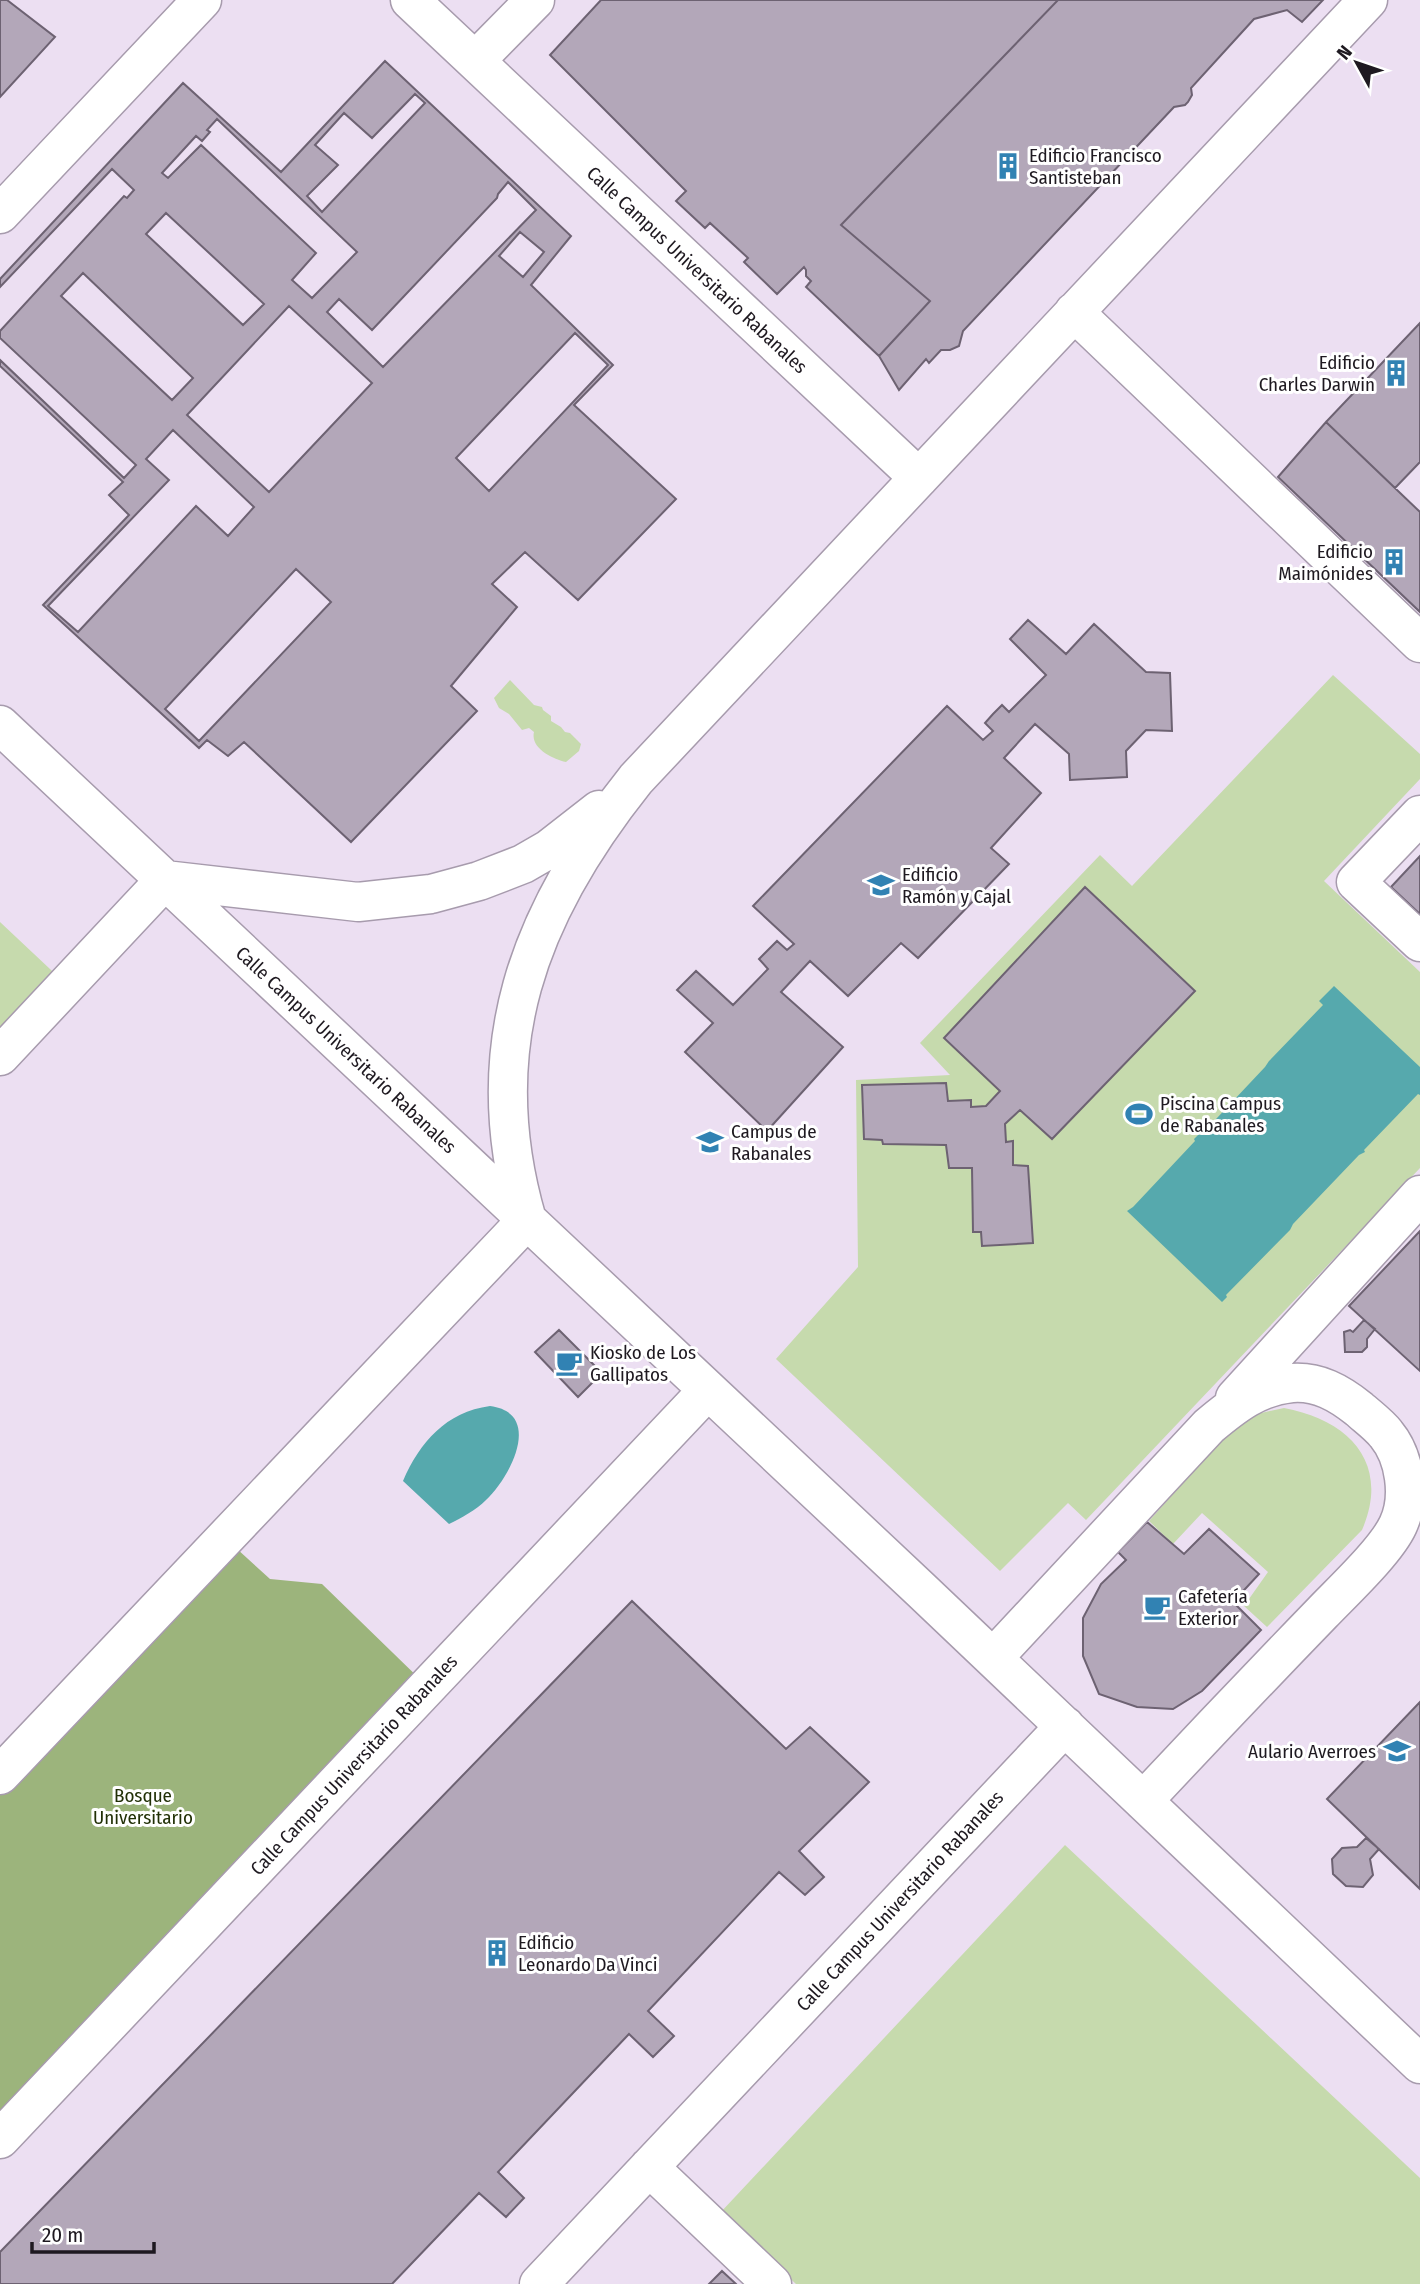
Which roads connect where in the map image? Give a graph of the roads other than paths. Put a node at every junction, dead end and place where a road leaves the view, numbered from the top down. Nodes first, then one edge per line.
1 (202, 0) edge
2 (410, 0) edge
3 (535, 0) edge
4 (1368, 0) edge
5 (475, 61) junction
6 (0, 214) edge
7 (1074, 312) junction
8 (919, 478) junction
9 (1420, 643) edge
10 (0, 724) edge
11 (636, 779) junction
12 (1420, 815) edge
13 (166, 880) junction
14 (1420, 942) edge
15 (0, 1055) edge
16 (1420, 1195) edge
17 (527, 1220) junction
18 (708, 1390) junction
19 (1209, 1426) junction
20 (1420, 1510) edge
21 (1360, 1572) junction
22 (993, 1658) junction
23 (1065, 1726) junction
24 (0, 1775) edge
25 (1143, 1801) junction
26 (1420, 2064) edge
27 (0, 2139) edge
28 (649, 2167) junction
29 (539, 2284) edge
30 (772, 2284) edge

1 - 6 street
2 - 5 street, Calle Campus Universitario Rabanales
3 - 5 street
4 - 7 street
5 - 8 street, Calle Campus Universitario Rabanales
7 - 8 street
7 - 9 street
8 - 11 street
10 - 13 street, Calle Campus Universitario Rabanales
11 - 13 street
11 - 17 street
12 - 14 street
13 - 15 street
13 - 17 street, Calle Campus Universitario Rabanales
16 - 19 street
17 - 18 street, Calle Campus Universitario Rabanales
17 - 24 street
18 - 22 street, Calle Campus Universitario Rabanales
18 - 27 street, Calle Campus Universitario Rabanales
19 - 21 street
19 - 22 street
20 - 21 street
21 - 25 street
22 - 23 street, Calle Campus Universitario Rabanales
23 - 25 street, Calle Campus Universitario Rabanales
23 - 28 street, Calle Campus Universitario Rabanales
25 - 26 street, Calle Campus Universitario Rabanales
28 - 29 street, Calle Campus Universitario Rabanales
28 - 30 street

